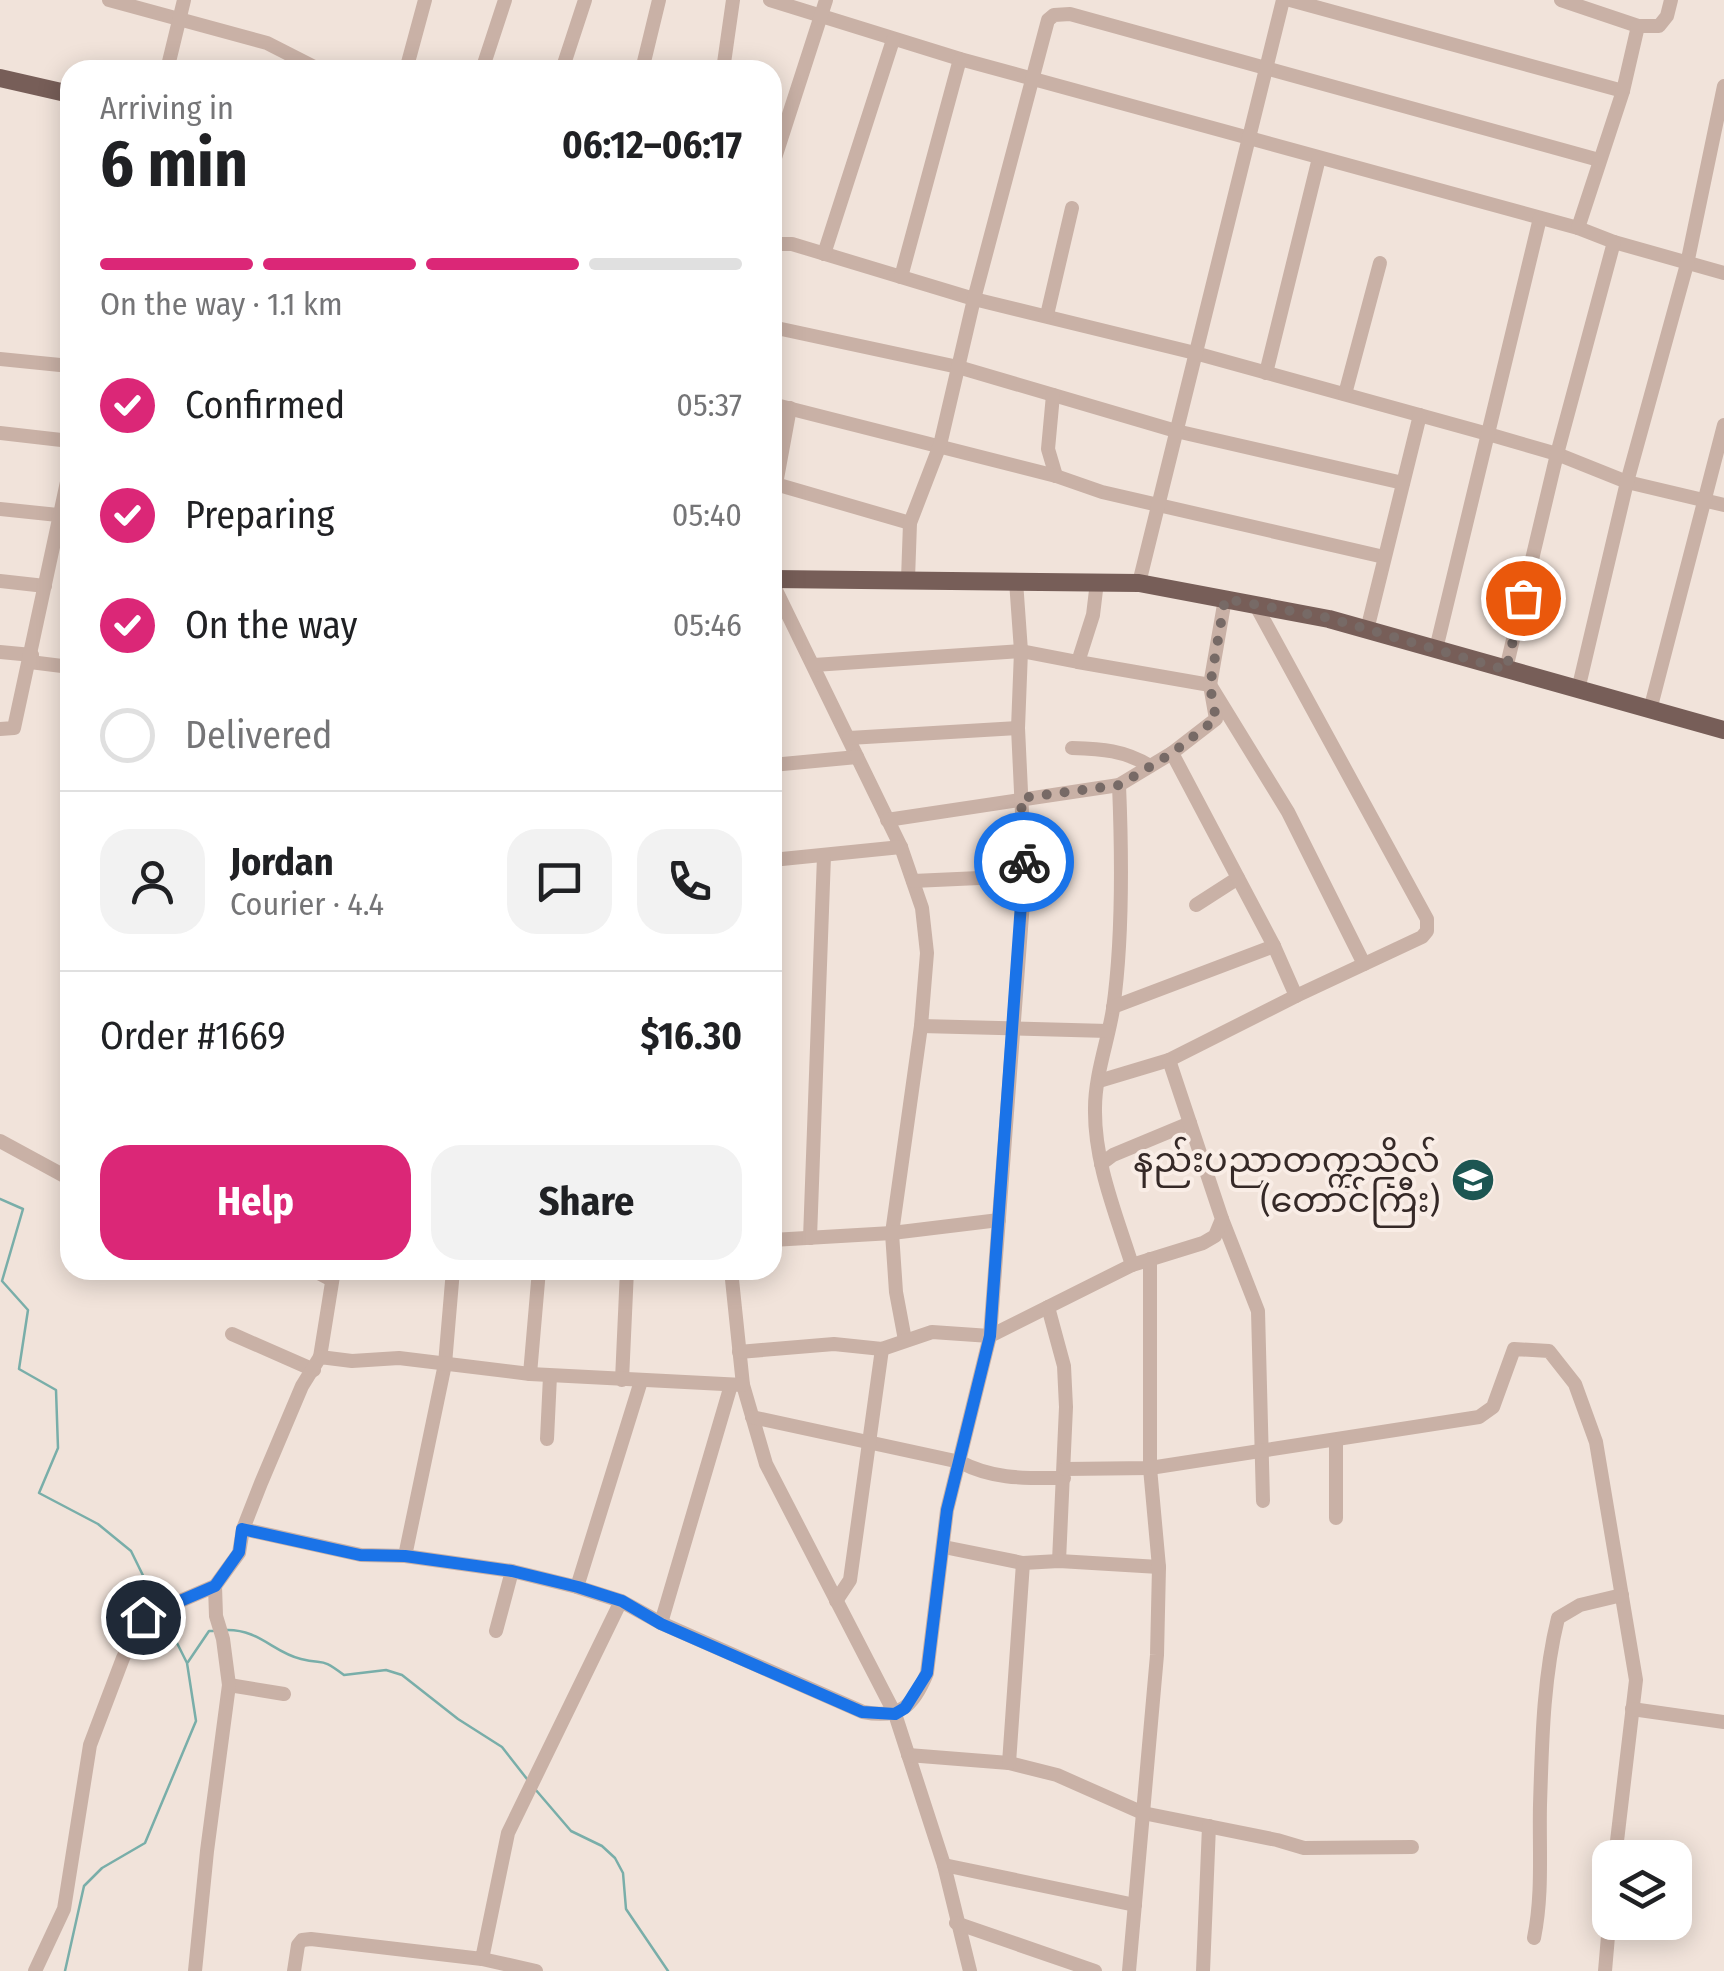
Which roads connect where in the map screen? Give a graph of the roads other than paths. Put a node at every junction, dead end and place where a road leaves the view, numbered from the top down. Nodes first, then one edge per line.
1 (109, 0) edge
2 (184, 0) edge
3 (425, 0) edge
4 (505, 0) edge
5 (584, 0) edge
6 (659, 0) edge
7 (734, 0) edge
8 (770, 0) edge
9 (826, 0) edge
10 (1286, 0) edge
11 (1561, 0) edge
12 (1671, 0) edge
13 (1585, 3) edge
14 (180, 18) junction
15 (821, 19) junction
16 (1638, 26) junction
17 (893, 40) junction
18 (960, 59) junction
19 (170, 60) edge
20 (299, 60) edge
21 (409, 60) edge
22 (485, 60) edge
23 (565, 60) edge
24 (644, 60) edge
25 (725, 60) edge
26 (1266, 70) junction
27 (0, 78) edge
28 (1034, 80) junction
29 (1724, 86) edge
30 (1623, 91) junction
31 (60, 92) edge
32 (782, 137) edge
33 (1248, 140) junction
34 (1319, 158) junction
35 (1598, 160) junction
36 (1072, 208) dead end
37 (1540, 218) junction
38 (1578, 228) junction
39 (1614, 242) junction
40 (782, 244) edge
41 (824, 254) junction
42 (1380, 264) dead end
43 (1687, 264) junction
44 (1724, 273) edge
45 (901, 277) junction
46 (974, 298) junction
47 (1047, 316) junction
48 (782, 329) edge
49 (1195, 354) junction
50 (0, 359) edge
51 (60, 365) edge
52 (958, 366) junction
53 (1266, 373) junction
54 (1345, 394) junction
55 (1053, 395) junction
56 (782, 406) edge
57 (790, 408) junction
58 (1420, 414) junction
59 (1724, 425) edge
60 (1176, 430) junction
61 (0, 433) edge
62 (1488, 434) junction
63 (60, 440) edge
64 (782, 446) edge
65 (940, 446) junction
66 (1557, 454) junction
67 (1056, 476) junction
68 (1628, 482) junction
69 (1403, 483) junction
70 (782, 486) edge
71 (1705, 500) junction
72 (1159, 504) junction
73 (1724, 506) edge
74 (60, 507) edge
75 (0, 509) edge
76 (58, 515) junction
77 (910, 523) junction
78 (53, 544) junction
79 (60, 547) edge
80 (1384, 557) junction
81 (908, 578) junction
82 (782, 580) edge
83 (1016, 580) junction
84 (0, 581) edge
85 (1097, 582) junction
86 (1139, 583) junction
87 (45, 586) junction
88 (1225, 599) junction
89 (782, 600) edge
90 (1255, 604) junction
91 (1368, 630) junction
92 (1436, 649) junction
93 (1020, 651) junction
94 (0, 652) edge
95 (31, 658) junction
96 (1078, 662) junction
97 (60, 665) edge
98 (814, 665) junction
99 (1506, 670) junction
100 (1210, 686) junction
101 (1578, 690) junction
102 (1650, 710) junction
103 (0, 728) edge
104 (1018, 728) junction
105 (1724, 730) edge
106 (849, 738) junction
107 (1072, 748) dead end
108 (1172, 753) junction
109 (857, 757) junction
110 (782, 764) edge
111 (1150, 766) junction
112 (1120, 785) junction
113 (1021, 798) junction
114 (886, 820) junction
115 (901, 847) junction
116 (824, 856) junction
117 (782, 859) edge
118 (1025, 876) junction
119 (1238, 878) junction
120 (913, 880) junction
121 (1196, 904) dead end
122 (1274, 946) junction
123 (1364, 964) junction
124 (1296, 996) junction
125 (1113, 1007) junction
126 (921, 1026) junction
127 (1014, 1027) junction
128 (1108, 1032) junction
129 (1169, 1060) junction
130 (1099, 1081) junction
131 (1190, 1123) junction
132 (0, 1141) edge
133 (1102, 1164) junction
134 (60, 1174) edge
135 (999, 1220) junction
136 (1222, 1220) junction
137 (892, 1233) junction
138 (810, 1238) junction
139 (782, 1239) edge
140 (1150, 1260) junction
141 (1132, 1265) junction
142 (332, 1280) edge
143 (451, 1280) edge
144 (539, 1280) edge
145 (627, 1280) edge
146 (733, 1280) edge
147 (1048, 1306) junction
148 (232, 1334) dead end
149 (990, 1336) junction
150 (905, 1340) junction
151 (882, 1349) junction
152 (739, 1352) junction
153 (317, 1363) junction
154 (445, 1364) junction
155 (530, 1374) junction
156 (550, 1376) junction
157 (622, 1380) junction
158 (641, 1381) junction
159 (737, 1385) junction
160 (752, 1417) junction
161 (547, 1439) dead end
162 (1336, 1440) junction
163 (870, 1442) junction
164 (1260, 1450) junction
165 (960, 1462) junction
166 (1150, 1468) junction
167 (1064, 1474) junction
168 (1263, 1501) dead end
169 (1336, 1518) dead end
170 (242, 1529) junction
171 (944, 1547) junction
172 (405, 1556) junction
173 (1058, 1561) junction
174 (1023, 1562) junction
175 (1158, 1567) junction
176 (512, 1571) junction
177 (215, 1586) junction
178 (578, 1587) junction
179 (1622, 1595) junction
180 (622, 1601) junction
181 (836, 1601) junction
182 (661, 1624) junction
183 (496, 1631) dead end
184 (229, 1685) junction
185 (284, 1694) dead end
186 (1632, 1709) junction
187 (895, 1714) junction
188 (1724, 1722) edge
189 (908, 1754) junction
190 (1009, 1764) junction
191 (1144, 1813) junction
192 (1209, 1826) junction
193 (1616, 1840) edge
194 (1412, 1847) dead end
195 (944, 1864) junction
196 (1136, 1905) junction
197 (956, 1922) junction
198 (1534, 1938) dead end
199 (1608, 1940) edge
200 (482, 1959) junction
201 (35, 1971) edge
202 (195, 1971) edge
203 (294, 1971) edge
204 (536, 1971) edge
205 (970, 1971) edge
206 (1095, 1971) edge
207 (1129, 1971) edge
208 (1203, 1971) edge
209 (1605, 1971) edge

1 - 14 street
2 - 14 street
3 - 21 street
4 - 22 street
5 - 23 street
6 - 24 street
7 - 25 street
8 - 15 street
9 - 15 street
10 - 26 street
10 - 30 street
11 - 13 street
12 - 16 street
13 - 16 street
14 - 19 street
14 - 20 street
15 - 17 street
15 - 32 street
16 - 30 street
17 - 18 street
17 - 41 street
18 - 28 street
18 - 45 street
26 - 28 street
26 - 33 street
26 - 35 street
27 - 31 main road
28 - 33 street
28 - 46 street
29 - 43 street
30 - 35 street
33 - 34 street
33 - 49 street
34 - 37 street
34 - 53 street
35 - 38 street
36 - 47 street
37 - 38 street
37 - 62 street
38 - 39 street
39 - 43 street
39 - 66 street
40 - 41 street
41 - 45 street
42 - 54 street
43 - 44 street
43 - 68 street
45 - 46 street
46 - 47 street
46 - 52 street
47 - 49 street
48 - 52 street
49 - 53 street
49 - 60 street
50 - 51 street
52 - 55 street
52 - 65 street
53 - 54 street
54 - 58 street
55 - 60 street
55 - 67 street
56 - 57 street
57 - 64 street
57 - 65 street
58 - 62 street
58 - 69 street
59 - 71 street
60 - 69 street
60 - 72 street
61 - 63 street
62 - 66 street
62 - 92 street
65 - 67 street
65 - 77 street
66 - 68 street
66 - 99 street
67 - 72 street
68 - 71 street
68 - 101 street
69 - 80 street
70 - 77 street
71 - 73 street
71 - 102 street
72 - 80 street
72 - 86 street
74 - 76 street
75 - 76 street
76 - 78 street
77 - 81 street
78 - 79 street
78 - 87 street
80 - 91 street
81 - 82 main road
81 - 83 main road
83 - 85 main road
83 - 93 street
84 - 87 street
85 - 86 main road
85 - 96 street
86 - 88 main road
87 - 95 street
88 - 90 main road
88 - 100 street
89 - 98 street
90 - 91 main road
90 - 123 street
91 - 92 main road
92 - 99 main road
93 - 96 street
93 - 98 street
93 - 104 street
94 - 95 street
95 - 97 street
95 - 103 street
96 - 100 street
98 - 106 street
99 - 101 main road
100 - 108 street
100 - 123 street
101 - 102 main road
102 - 105 main road
104 - 106 street
104 - 113 street
106 - 109 street
107 - 111 street
108 - 111 street
108 - 119 street
109 - 110 street
109 - 114 street
111 - 112 street
112 - 113 street
112 - 125 street
113 - 114 street
113 - 118 street
114 - 115 street
115 - 116 street
115 - 120 street
116 - 117 street
116 - 138 street
118 - 120 street
118 - 127 street
119 - 121 street
119 - 122 street
120 - 126 street
122 - 124 street
122 - 125 street
123 - 124 street
124 - 129 street
125 - 128 street
126 - 127 street
126 - 137 street
127 - 128 street
127 - 135 street
128 - 130 street
129 - 130 street
129 - 131 street
130 - 133 street
131 - 133 street
131 - 136 street
132 - 134 street
133 - 141 street
135 - 137 street
135 - 149 street
136 - 140 street
136 - 164 street
137 - 138 street
137 - 150 street
138 - 139 street
140 - 141 street
140 - 166 street
141 - 147 street
142 - 153 street
143 - 154 street
144 - 155 street
145 - 157 street
146 - 152 street
147 - 149 street
147 - 167 street
148 - 153 street
149 - 150 street
149 - 165 street
150 - 151 street
151 - 152 street
151 - 163 street
152 - 159 street
153 - 154 street
153 - 170 street
154 - 155 street
154 - 172 street
155 - 156 street
156 - 157 street
156 - 161 street
157 - 158 street
158 - 159 street
158 - 178 street
159 - 160 street
159 - 182 street
160 - 163 street
160 - 181 street
162 - 164 street
162 - 169 street
162 - 179 street
163 - 165 street
163 - 181 street
164 - 166 street
164 - 168 street
165 - 167 street
165 - 171 street
166 - 167 street
166 - 175 street
167 - 173 street
170 - 172 street
170 - 177 street
171 - 174 street
171 - 187 street
172 - 176 street
173 - 174 street
173 - 175 street
174 - 190 street
175 - 191 street
176 - 178 street
176 - 183 street
177 - 184 street
177 - 201 street
178 - 180 street
179 - 186 street
179 - 198 street
180 - 182 street
180 - 200 street
181 - 187 street
182 - 187 street
184 - 185 street
184 - 202 street
186 - 188 street
186 - 193 street
187 - 189 street
189 - 190 street
189 - 195 street
190 - 191 street
191 - 192 street
191 - 196 street
192 - 194 street
192 - 208 street
195 - 196 street
195 - 197 street
196 - 207 street
197 - 205 street
197 - 206 street
199 - 209 street
200 - 203 street
200 - 204 street

